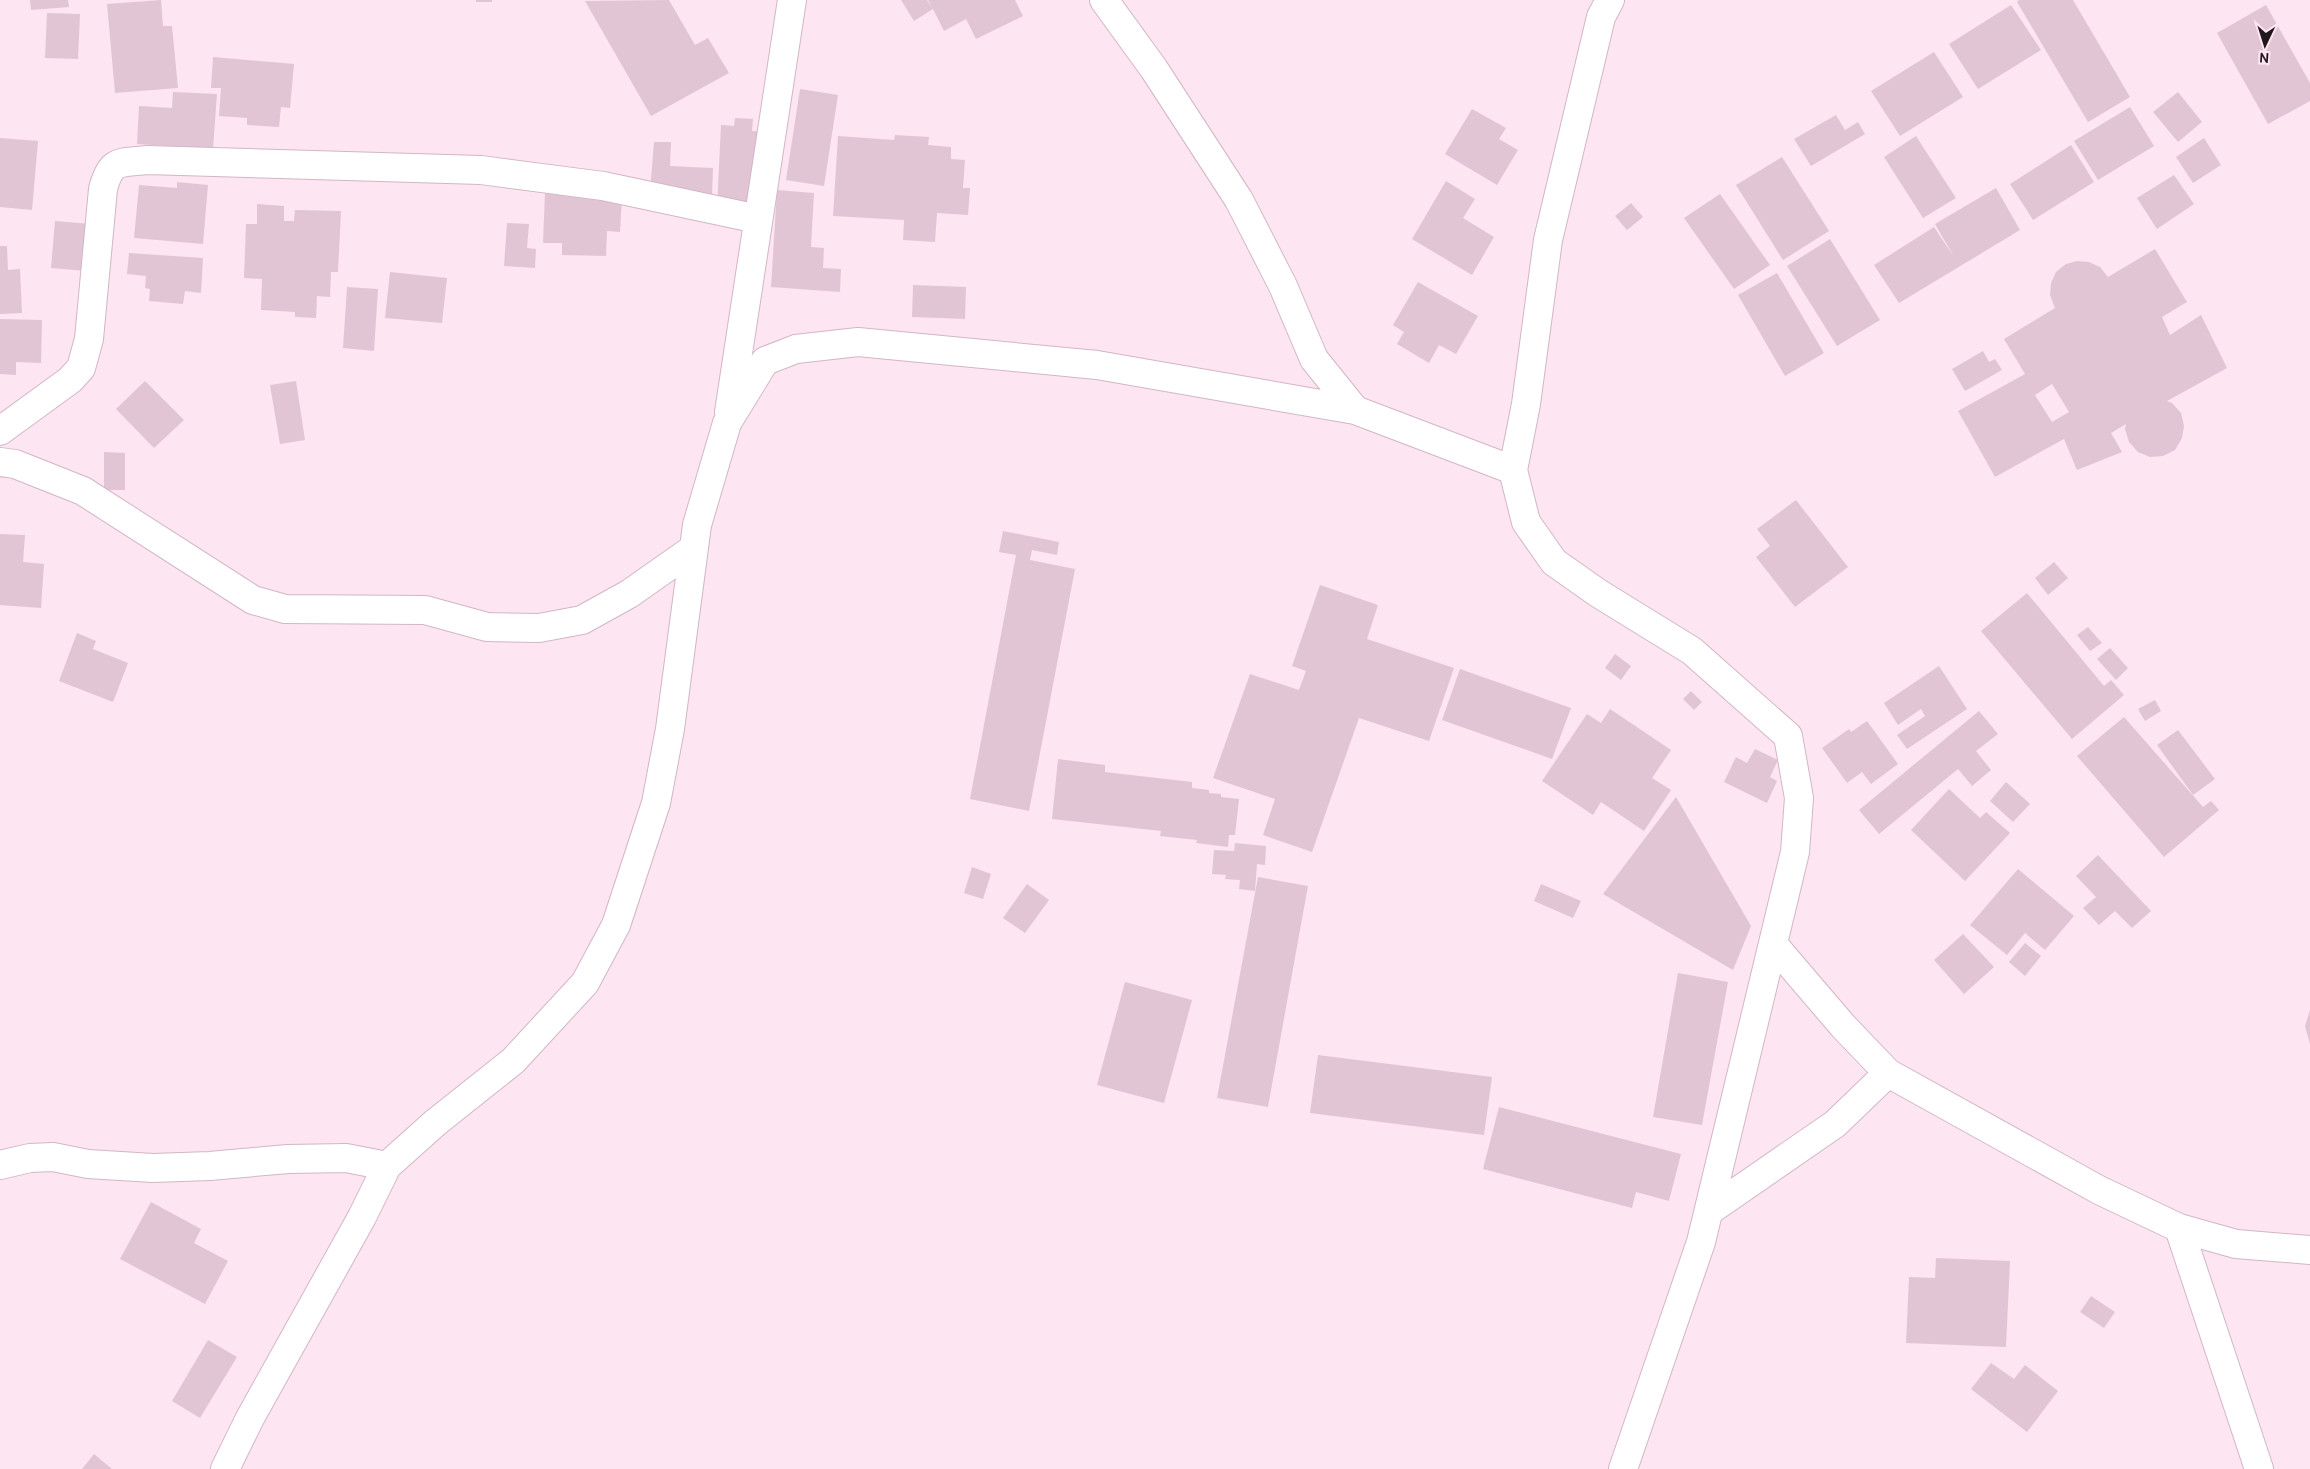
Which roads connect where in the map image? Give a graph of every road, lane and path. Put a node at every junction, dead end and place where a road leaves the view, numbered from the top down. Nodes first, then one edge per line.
1 (792, 0) edge
2 (1104, 0) edge
3 (1610, 0) edge
4 (758, 219) junction
5 (1355, 410) junction
6 (727, 423) junction
7 (0, 431) edge
8 (0, 462) edge
9 (1514, 470) junction
10 (693, 549) junction
11 (1773, 944) junction
12 (1888, 1073) junction
13 (0, 1165) edge
14 (387, 1166) junction
15 (1709, 1211) junction
16 (2179, 1228) junction
17 (2310, 1250) edge
18 (225, 1469) edge
19 (1623, 1469) edge
20 (2259, 1469) edge

1 - 4 street
2 - 5 street
3 - 9 street
4 - 6 street
4 - 7 street
5 - 6 street
5 - 9 street
6 - 10 street
8 - 10 street
9 - 11 street
10 - 14 street
11 - 12 street
11 - 15 street
12 - 15 street
12 - 16 street
13 - 14 street
14 - 18 street
15 - 19 street
16 - 17 street
16 - 20 street

